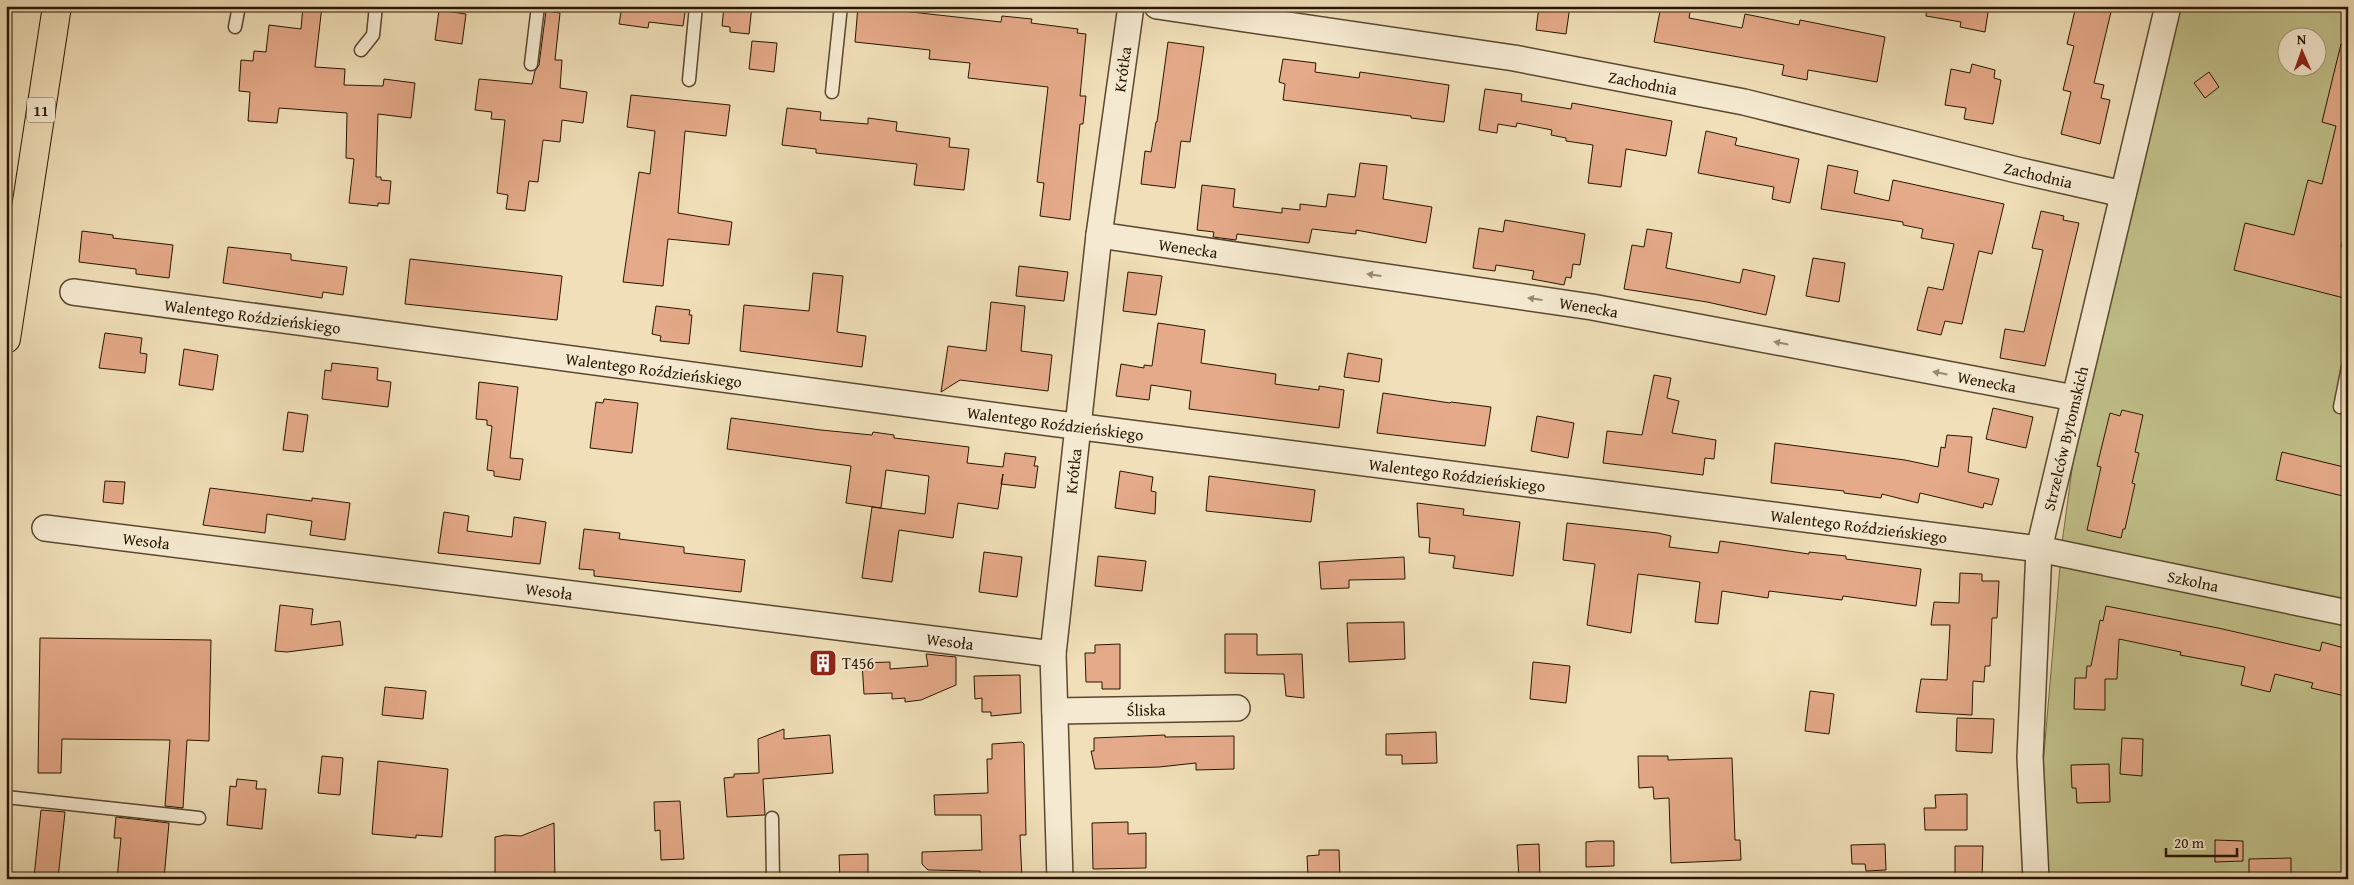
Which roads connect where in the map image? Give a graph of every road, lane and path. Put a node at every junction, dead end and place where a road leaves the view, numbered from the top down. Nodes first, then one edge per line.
1 (57, 6) edge
2 (239, 6) edge
3 (376, 6) edge
4 (538, 6) edge
5 (696, 6) edge
6 (841, 6) edge
7 (1131, 6) edge
8 (1157, 6) edge
9 (2168, 6) edge
10 (235, 27) dead end
11 (361, 50) dead end
12 (531, 64) dead end
13 (689, 80) dead end
14 (832, 92) dead end
15 (2123, 194) junction
16 (25, 214) junction
17 (1099, 235) junction
18 (6, 282) edge
19 (73, 292) dead end
20 (6, 339) edge
21 (2348, 368) edge
22 (2074, 398) junction
23 (2340, 407) dead end
24 (1078, 426) junction
25 (45, 528) dead end
26 (2039, 549) junction
27 (2348, 613) edge
28 (1053, 654) junction
29 (1236, 708) dead end
30 (1055, 711) junction
31 (6, 797) edge
32 (199, 818) dead end
33 (772, 818) dead end
34 (773, 879) edge
35 (1060, 879) edge
36 (2036, 879) edge

1 - 16 highway, 11
2 - 10 lane
3 - 11 lane
4 - 12 lane
5 - 13 lane
6 - 14 lane
7 - 17 street, Krótka
8 - 15 street, Zachodnia
9 - 15 street, Strzelców Bytomskich
15 - 22 street, Strzelców Bytomskich
16 - 18 highway, 11
16 - 20 highway, 11
22 -> 17 street, Wenecka
17 - 24 street, Krótka
19 - 24 street, Walentego Roździeńskiego
21 - 23 lane
22 - 26 street, Strzelców Bytomskich
24 - 26 street, Walentego Roździeńskiego
24 - 28 street, Krótka
25 - 28 street, Wesoła
26 - 27 street, Szkolna
26 - 36 street, Strzelców Bytomskich
28 - 30 street, Krótka
29 - 30 street, Śliska
30 - 35 street, Krótka
31 - 32 lane
33 - 34 lane

